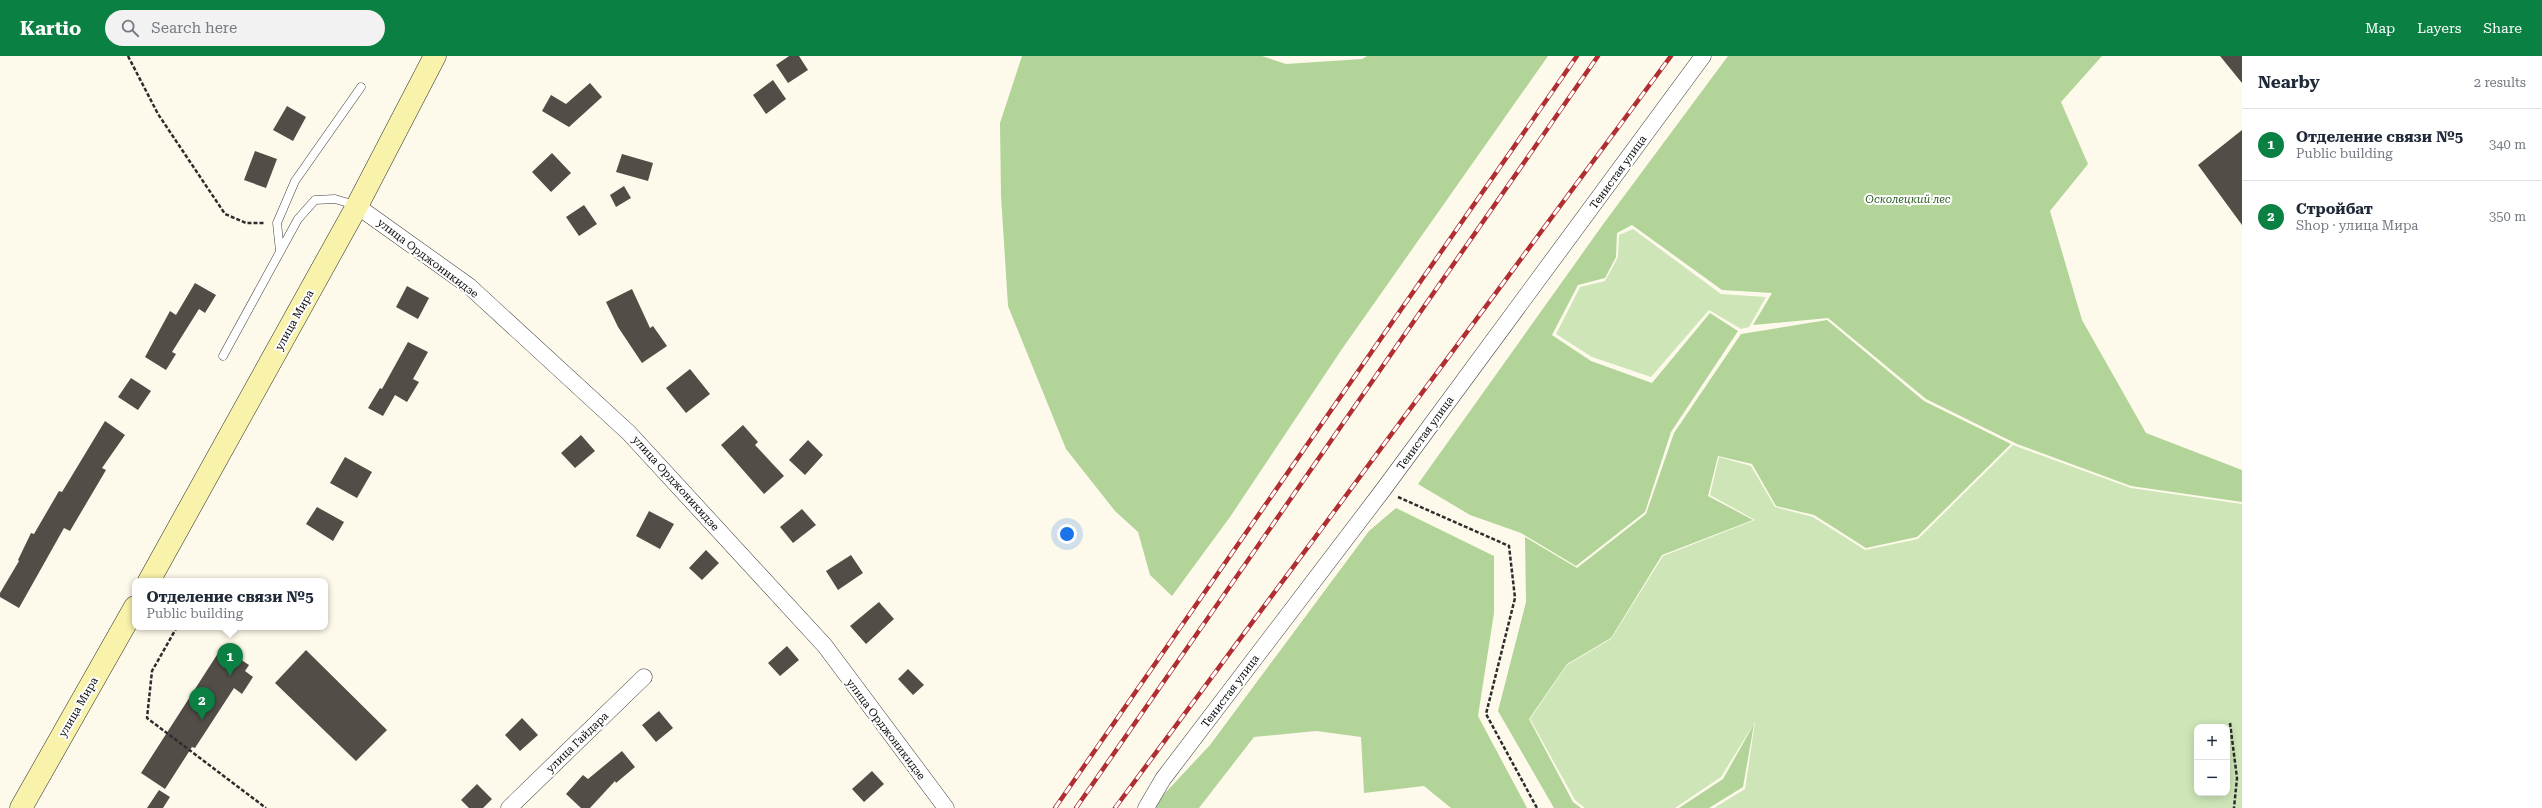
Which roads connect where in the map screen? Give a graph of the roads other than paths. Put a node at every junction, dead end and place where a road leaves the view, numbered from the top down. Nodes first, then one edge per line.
1 (435, 56) edge
2 (1703, 56) edge
3 (361, 87) dead end
4 (358, 206) junction
5 (280, 252) junction
6 (223, 356) dead end
7 (152, 578) edge
8 (132, 612) edge
9 (644, 676) dead end
10 (21, 808) edge
11 (509, 808) edge
12 (946, 808) edge
13 (1146, 808) edge

1 - 4 main road, улица Мира
2 - 13 street, Тенистая улица
3 - 5 lane
4 - 5 lane
4 - 7 main road, улица Мира
4 - 12 street, улица Орджоникидзе
5 - 6 lane
8 - 10 main road, улица Мира
9 - 11 street, улица Гайдара

